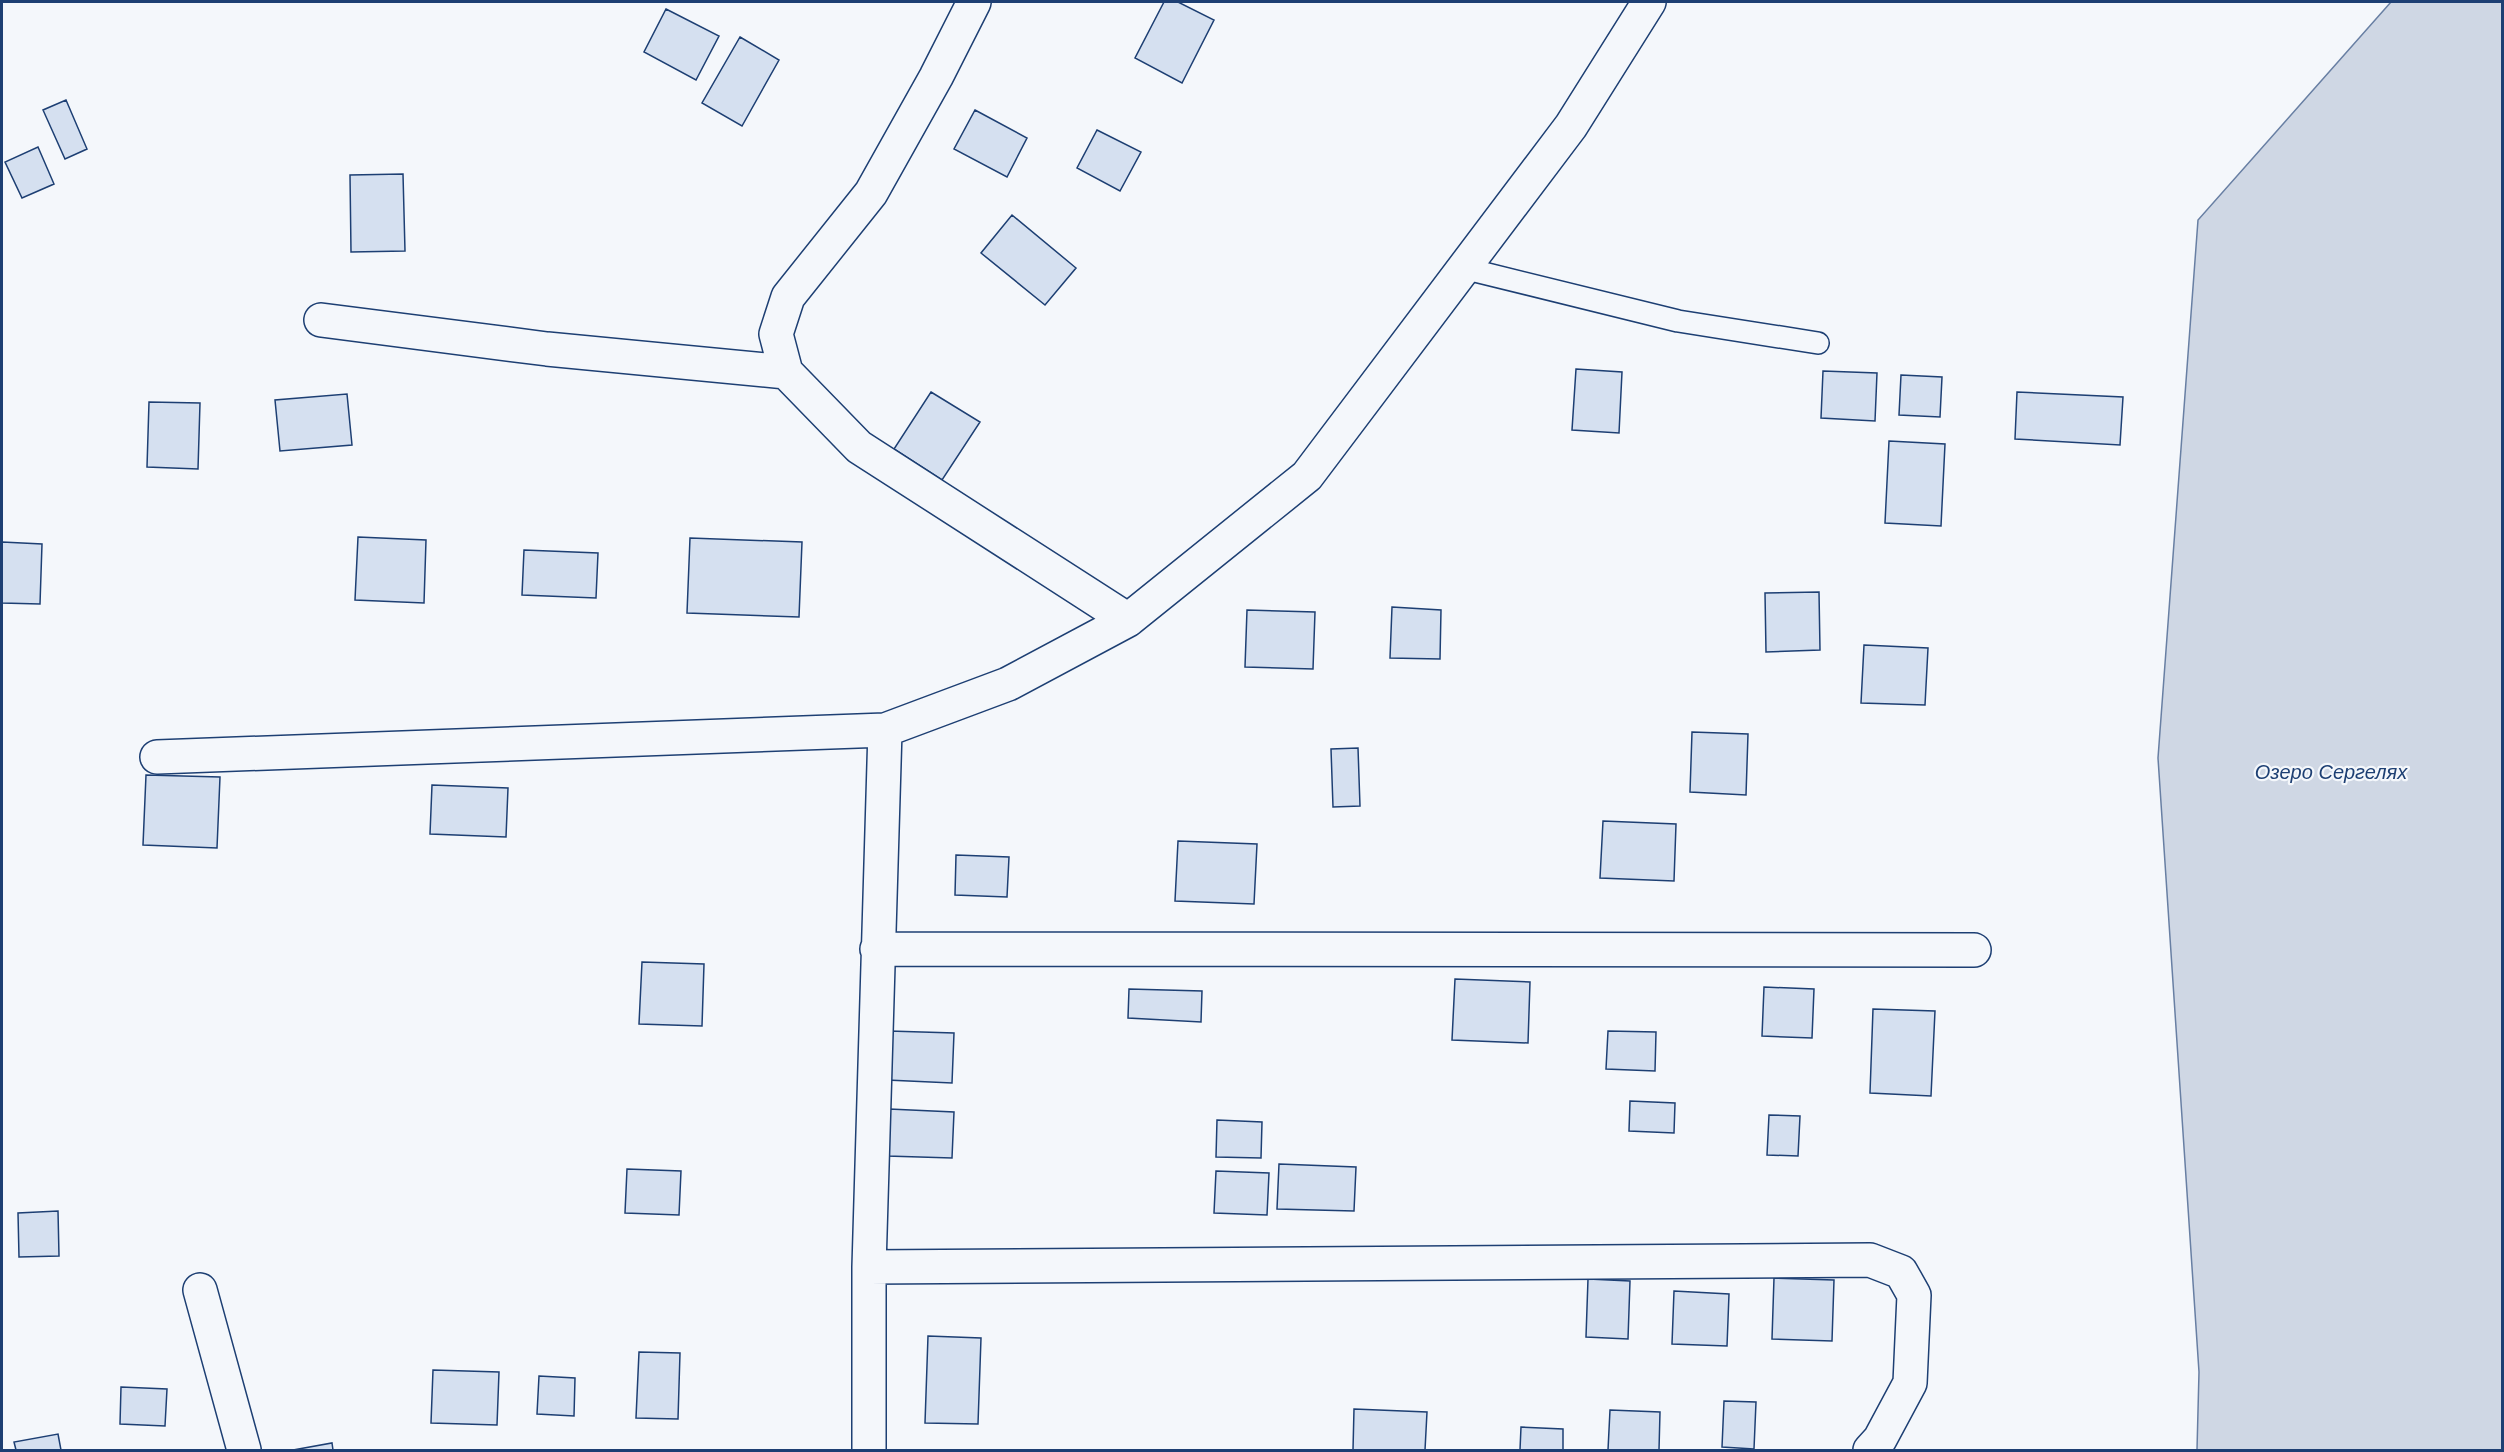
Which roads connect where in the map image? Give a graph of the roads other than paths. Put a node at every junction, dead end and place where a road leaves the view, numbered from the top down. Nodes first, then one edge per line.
1 (974, 2) edge
2 (1649, 2) edge
3 (1463, 268) junction
4 (321, 320) dead end
5 (1818, 343) dead end
6 (786, 372) junction
7 (1128, 620) junction
8 (885, 730) junction
9 (157, 757) dead end
10 (877, 949) junction
11 (1974, 950) dead end
12 (869, 1267) junction
13 (200, 1290) dead end
14 (244, 1450) edge
15 (869, 1450) edge
16 (1870, 1450) edge

1 - 6 street
2 - 3 street
3 - 5 lane
3 - 7 street
4 - 6 street
6 - 7 street
7 - 8 street
8 - 9 street
8 - 10 street
10 - 11 street
10 - 12 street
12 - 15 street
12 - 16 street
13 - 14 street

